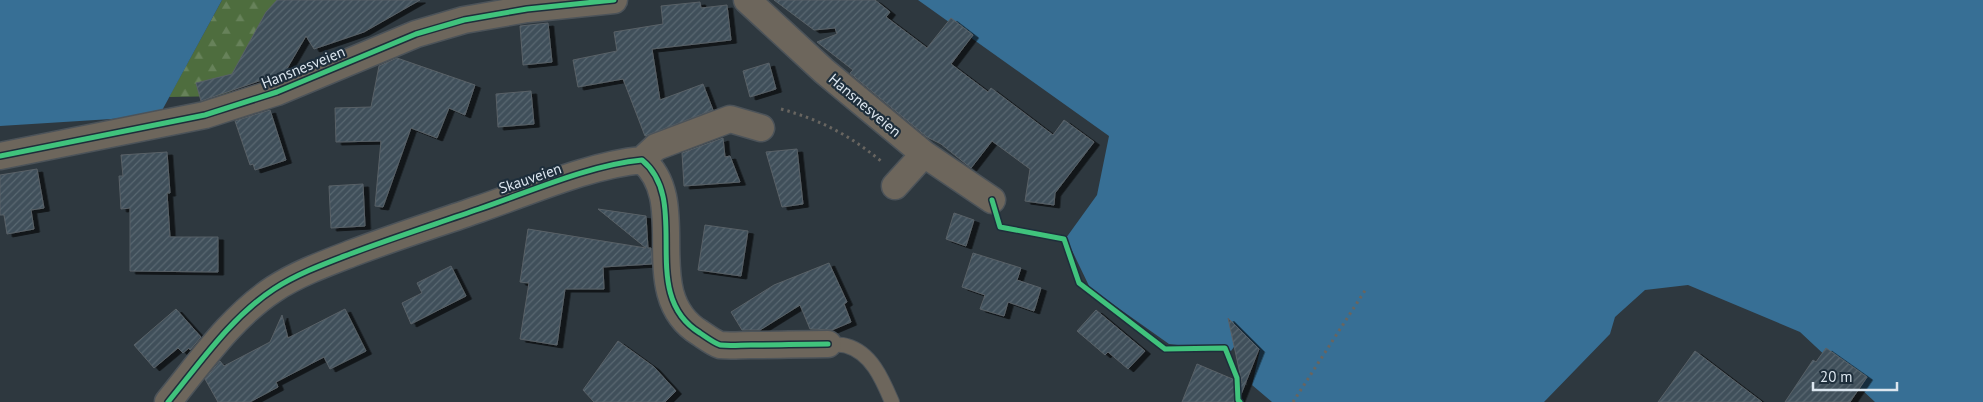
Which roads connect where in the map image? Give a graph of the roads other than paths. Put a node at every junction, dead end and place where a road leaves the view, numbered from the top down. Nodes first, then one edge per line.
1 (614, 0) edge
2 (747, 0) edge
3 (761, 128) dead end
4 (924, 154) junction
5 (0, 156) edge
6 (642, 160) junction
7 (890, 175) road end
8 (992, 200) dead end
9 (828, 344) joint
10 (168, 402) edge
11 (892, 402) edge

1 - 5 street, Hansnesveien
2 - 4 street, Hansnesveien
3 - 6 street
4 - 7 street
4 - 8 street, Hansnesveien
6 - 9 street
6 - 10 street, Skauveien
9 - 11 lane

